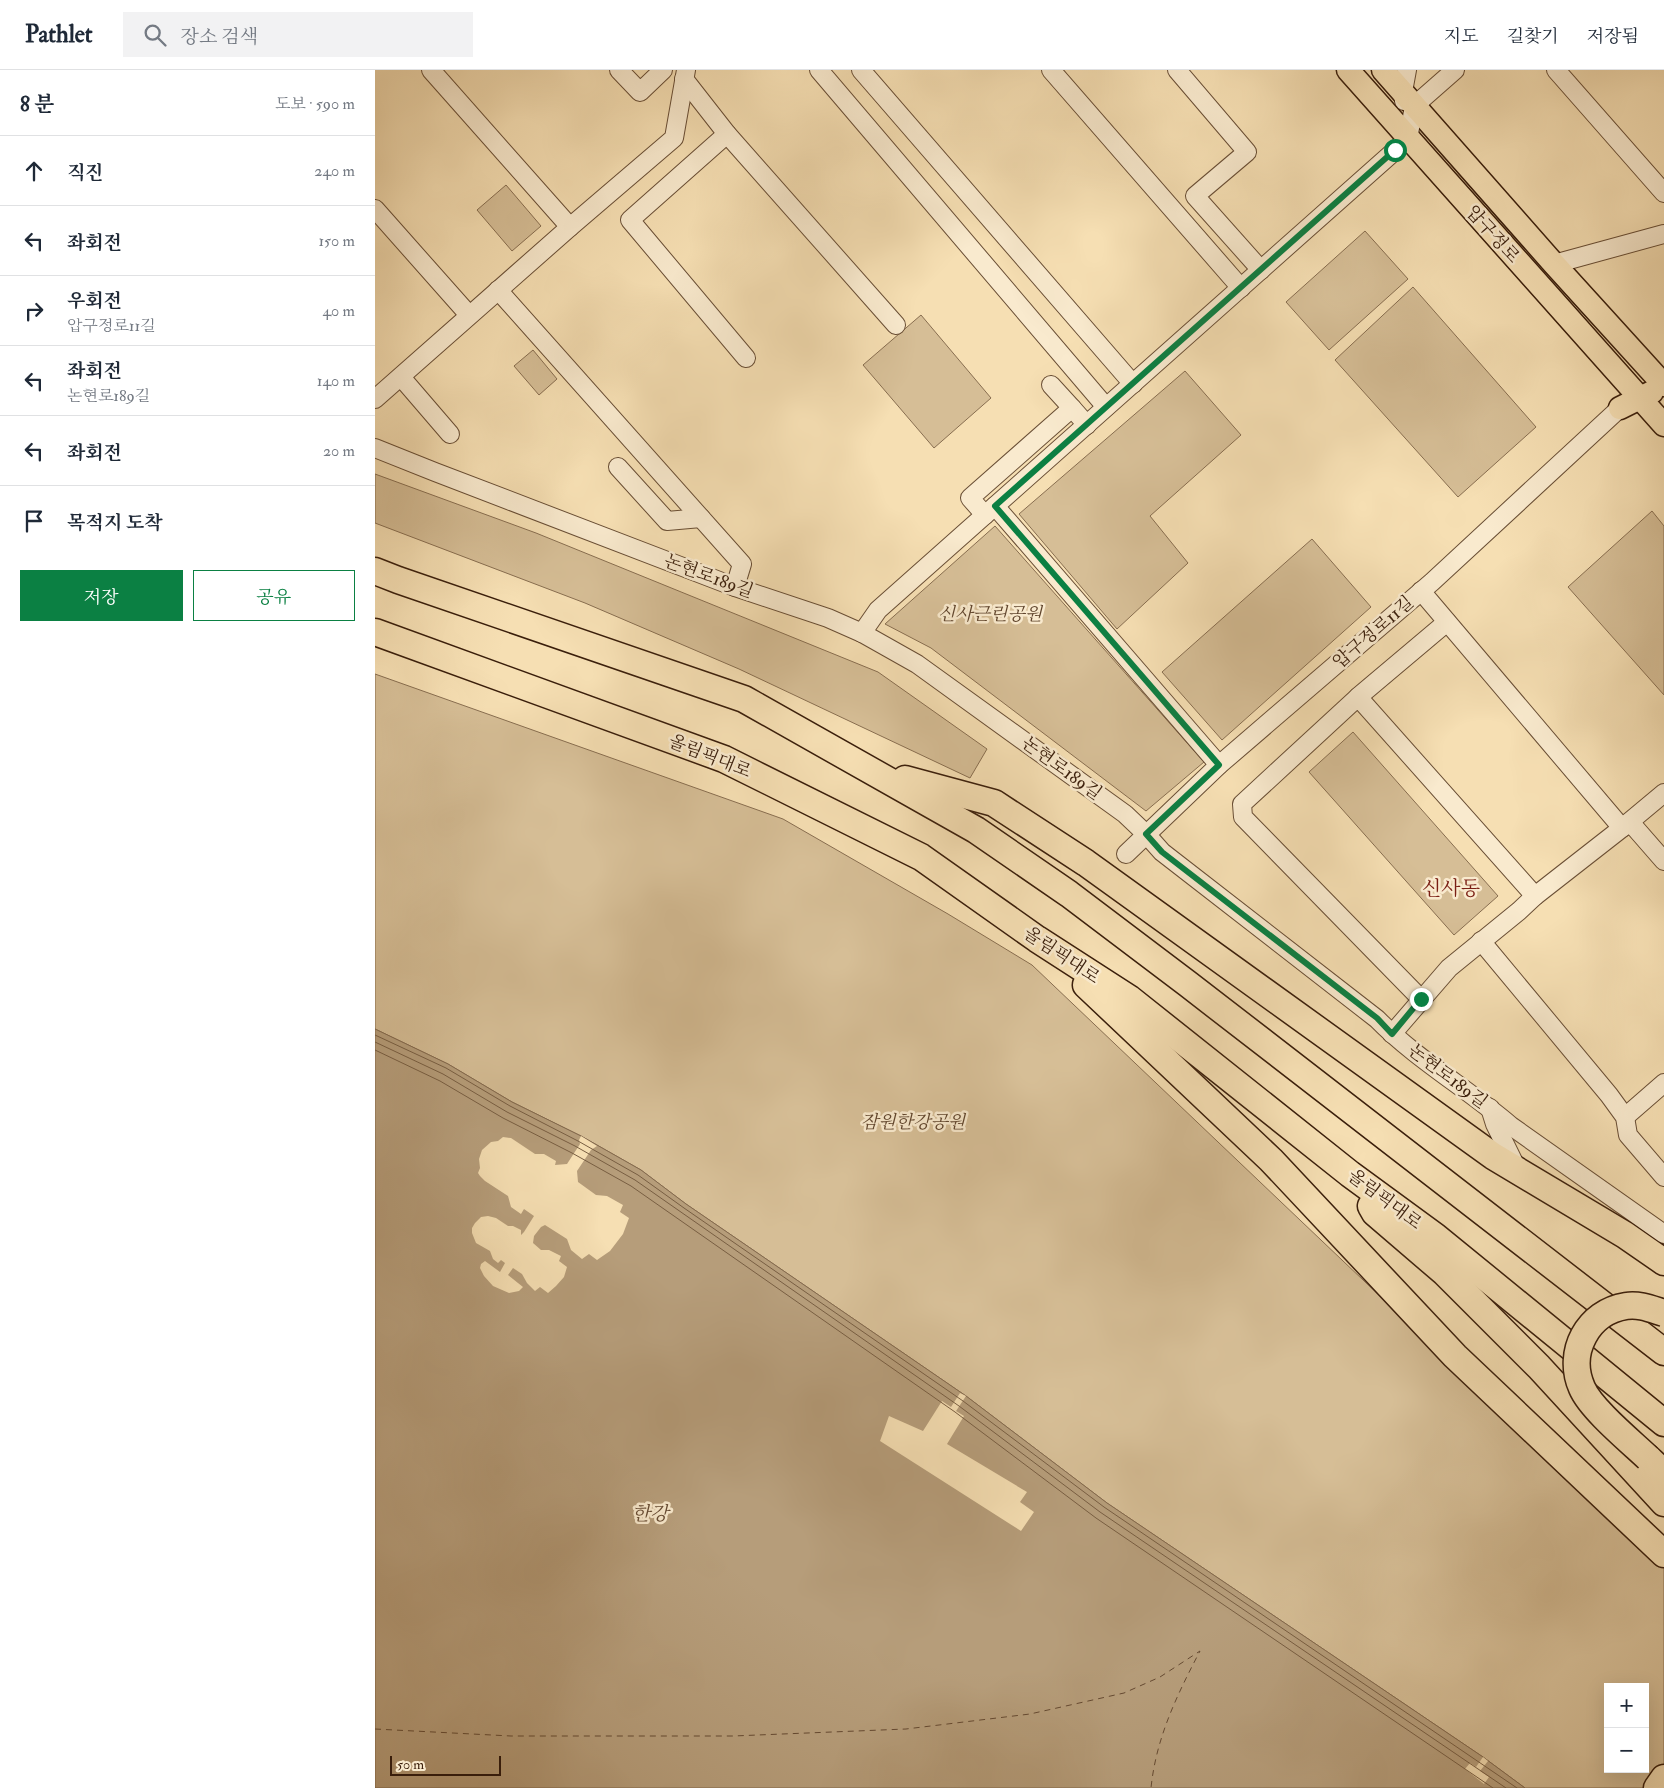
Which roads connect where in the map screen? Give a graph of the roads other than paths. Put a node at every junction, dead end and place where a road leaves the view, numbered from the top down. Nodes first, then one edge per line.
1 (431, 70) edge
2 (619, 70) edge
3 (663, 70) edge
4 (819, 70) edge
5 (861, 70) edge
6 (1177, 70) edge
7 (1348, 70) edge
8 (1383, 70) edge
9 (1407, 70) edge
10 (1455, 70) edge
11 (1556, 70) edge
12 (1055, 72) edge
13 (685, 75) edge
14 (1409, 99) junction
15 (727, 134) junction
16 (1408, 138) junction
17 (1664, 193) edge
18 (375, 209) edge
19 (570, 227) junction
20 (1664, 234) edge
21 (1554, 264) junction
22 (1261, 270) junction
23 (1241, 288) junction
24 (498, 290) junction
25 (469, 315) junction
26 (896, 324) dead end
27 (746, 358) dead end
28 (401, 377) junction
29 (1133, 384) junction
30 (1051, 385) dead end
31 (1664, 386) edge
32 (1639, 397) junction
33 (375, 400) edge
34 (1106, 407) junction
35 (1071, 408) junction
36 (1620, 408) joint
37 (1087, 425) junction
38 (1664, 425) edge
39 (451, 434) dead end
40 (375, 448) edge
41 (618, 467) dead end
42 (990, 510) junction
43 (701, 518) junction
44 (383, 573) edge
45 (735, 587) junction
46 (1421, 591) junction
47 (1447, 622) junction
48 (375, 632) edge
49 (862, 633) junction
50 (1358, 698) junction
51 (1219, 765) junction
52 (865, 769) junction
53 (1664, 793) edge
54 (1626, 825) junction
55 (1146, 834) junction
56 (1126, 854) dead end
57 (1664, 861) edge
58 (1535, 896) junction
59 (1037, 939) junction
60 (1481, 941) junction
61 (1421, 999) junction
62 (1392, 1034) junction
63 (1664, 1082) edge
64 (1490, 1107) junction
65 (1625, 1117) junction
66 (1519, 1171) junction
67 (1350, 1174) junction
68 (1664, 1177) edge
69 (1664, 1234) edge
70 (1664, 1262) edge
71 (1664, 1313) edge
72 (1664, 1352) edge
73 (1664, 1423) edge
74 (1656, 1465) edge
75 (1664, 1503) edge
76 (1664, 1554) edge
77 (1664, 1778) edge
78 (1657, 1788) edge

1 - 19 street
2 - 3 street
4 - 34 street
5 - 29 street
6 - 22 street
7 - 16 main road, 압구정로
8 - 14 main road, 압구정로
9 - 14 street
10 - 14 street
11 - 17 street
12 - 23 street
13 - 15 street
13 - 19 street
14 - 16 street
14 - 21 main road, 압구정로
15 - 26 street
15 - 27 street
16 - 22 street
16 - 32 main road, 압구정로
18 - 25 street
19 - 24 street
20 - 21 street
21 - 31 main road, 압구정로
22 - 23 street
23 - 29 street
24 - 25 street
24 - 43 street
25 - 28 street
28 - 33 street
28 - 39 street
29 - 34 street
30 - 35 street
31 - 32 main road, 압구정로
32 - 36 main road, 압구정로
32 - 38 main road, 압구정로
34 - 37 street
35 - 37 street
35 - 42 street
36 - 46 street, 압구정로11길
37 - 42 street
40 - 45 street, 논현로189길
41 - 43 street
42 - 49 street
42 - 51 street
43 - 45 street
44 - 52 highway
45 - 49 street, 논현로189길
46 - 47 street
46 - 51 street, 압구정로11길
47 - 50 street
47 - 54 street
48 - 59 highway, 올림픽대로
49 - 55 street, 논현로189길
50 - 58 street
50 - 61 street
51 - 55 street, 압구정로11길
52 - 66 highway
52 - 72 highway
53 - 54 street
54 - 57 street
54 - 58 street
55 - 56 street, 압구정로11길
55 - 62 street, 논현로189길
58 - 60 street
59 - 67 highway, 올림픽대로
59 - 76 highway
60 - 61 street
60 - 65 street
61 - 62 street
62 - 64 street, 논현로189길
63 - 65 street
64 - 66 street
64 - 69 street, 논현로189길
65 - 68 street
66 - 70 highway
67 - 73 highway, 올림픽대로
67 - 75 highway
71 - 74 highway, bridge
77 - 78 highway

